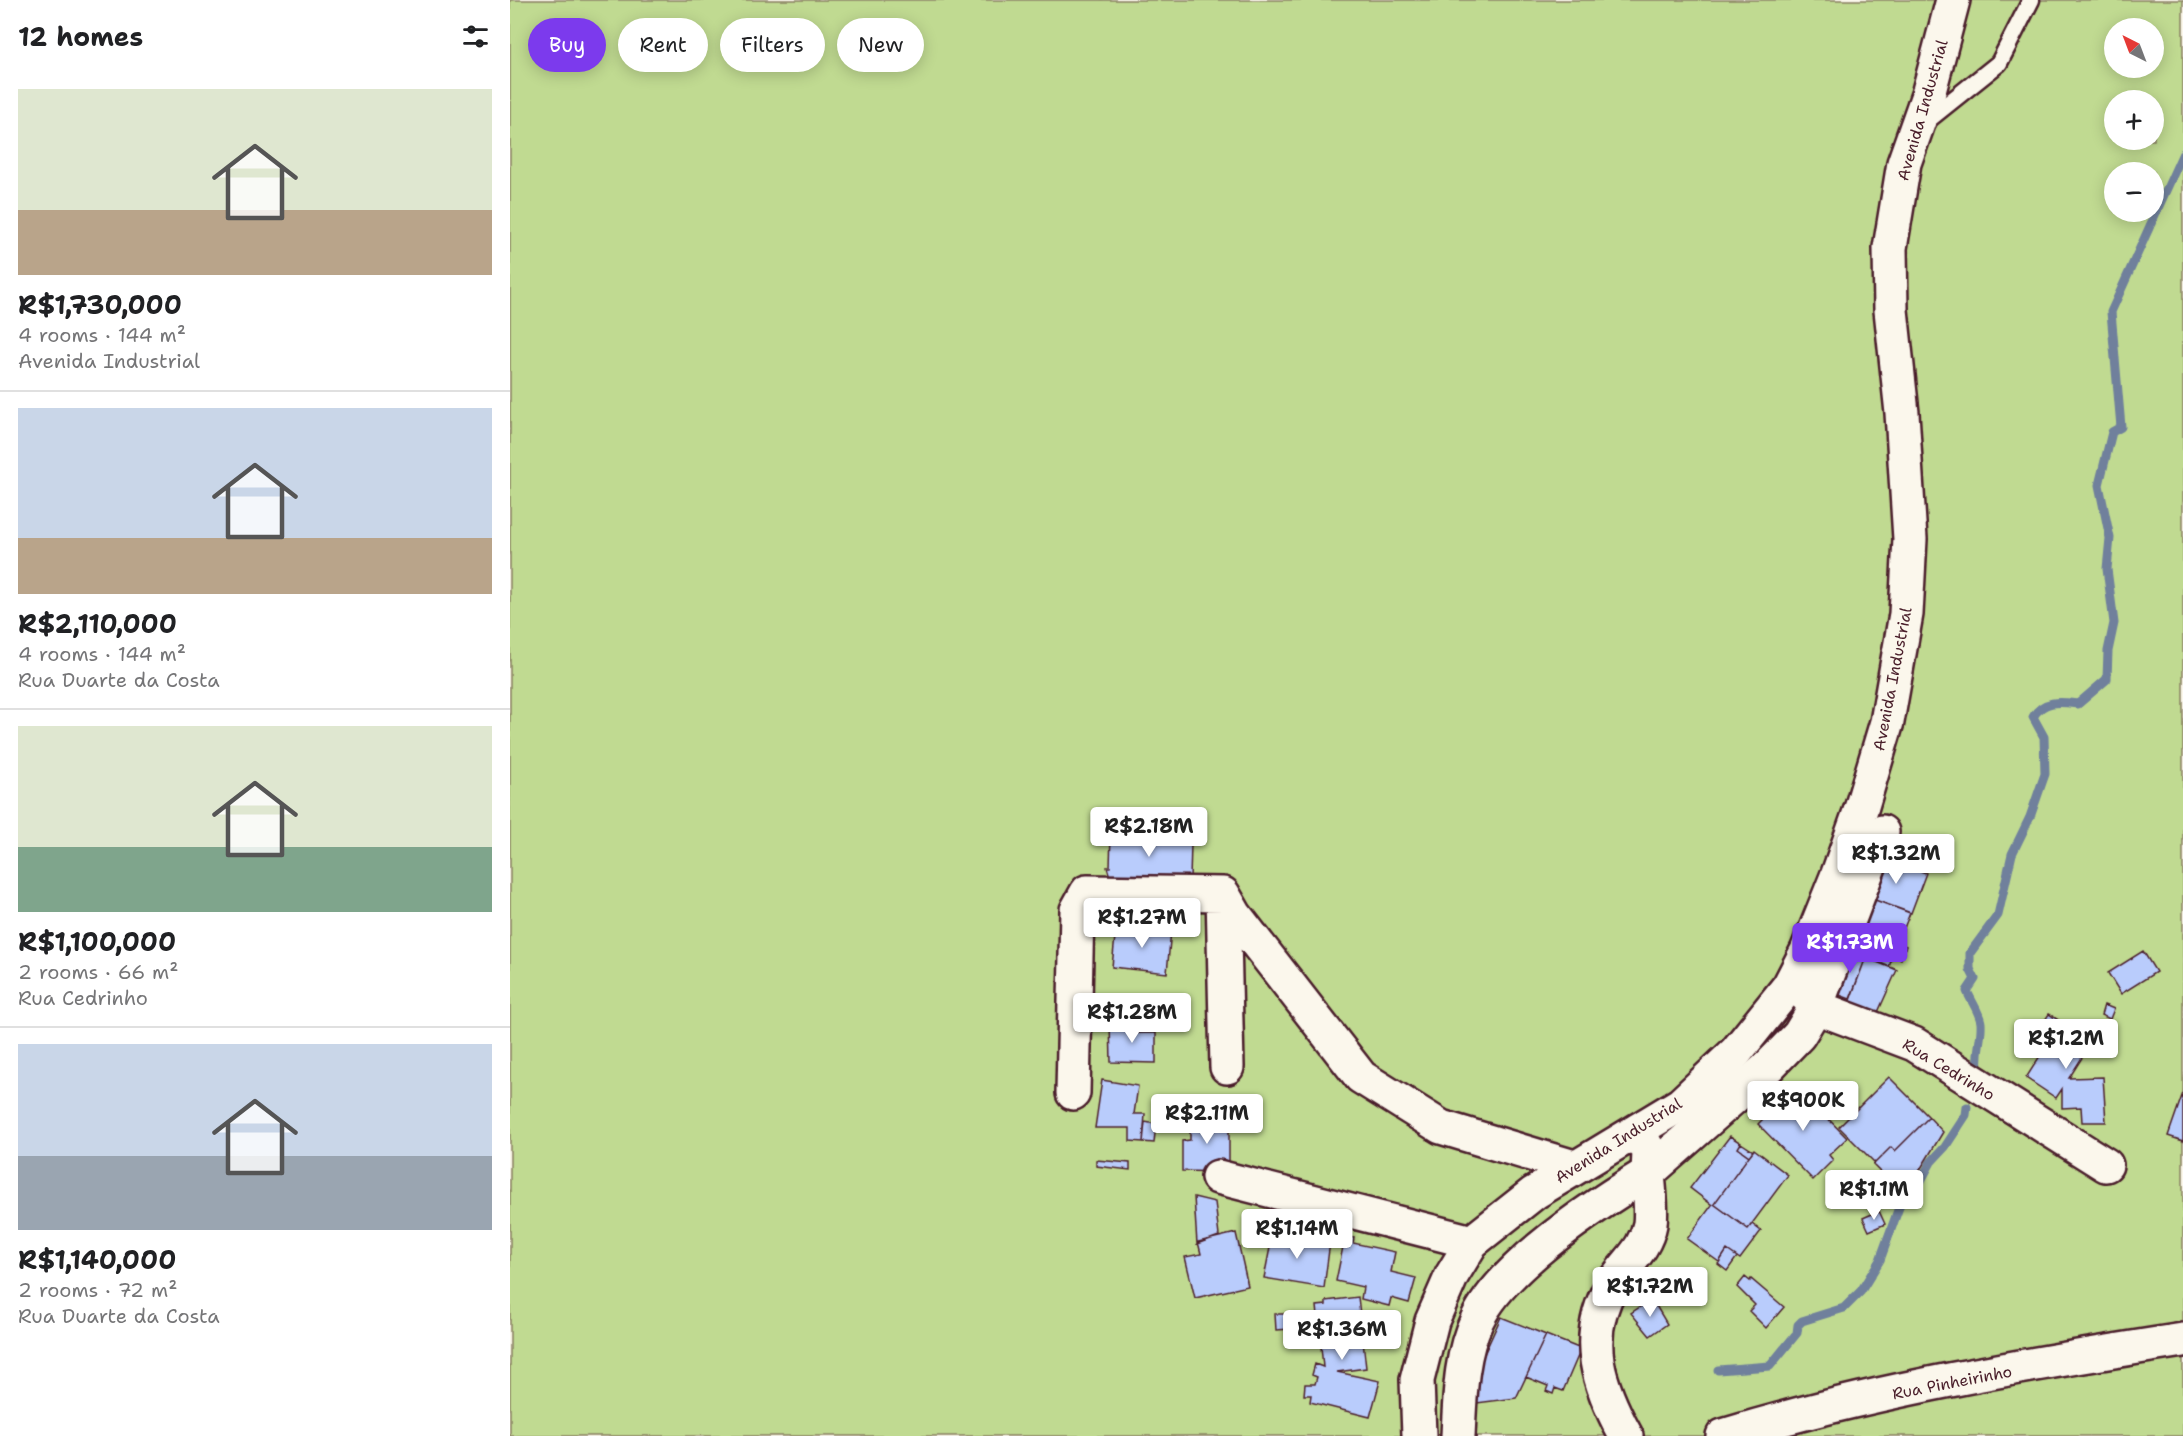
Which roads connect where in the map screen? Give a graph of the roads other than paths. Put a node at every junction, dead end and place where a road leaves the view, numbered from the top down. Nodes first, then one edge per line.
1 (1953, 0) edge
2 (2031, 0) edge
3 (1915, 130) junction
4 (1882, 832) dead end
5 (1223, 894) junction
6 (1792, 979) junction
7 (1816, 1007) junction
8 (1227, 1066) dead end
9 (1073, 1093) dead end
10 (1638, 1130) junction
11 (2106, 1165) dead end
12 (1574, 1167) junction
13 (1648, 1173) junction
14 (1218, 1177) dead end
15 (1472, 1242) junction
16 (2183, 1340) edge
17 (1419, 1436) edge
18 (1458, 1436) edge
19 (1626, 1436) edge
20 (1723, 1436) edge

1 - 3 street, Avenida Industrial
2 - 3 lane
3 - 6 street, Avenida Industrial
4 - 7 street, Avenida Industrial
5 - 8 street
5 - 9 street
5 - 12 street
6 - 7 street, Rua Cedrinho
6 - 10 street, Avenida Industrial
7 - 11 street, Rua Cedrinho
7 - 13 street, Avenida Industrial
10 - 12 street, Avenida Industrial
10 - 13 street
12 - 15 street, Avenida Industrial
13 - 18 street, Avenida Industrial
13 - 19 street
14 - 15 street
15 - 17 street, Avenida Industrial
16 - 20 street, Rua Pinheirinho

